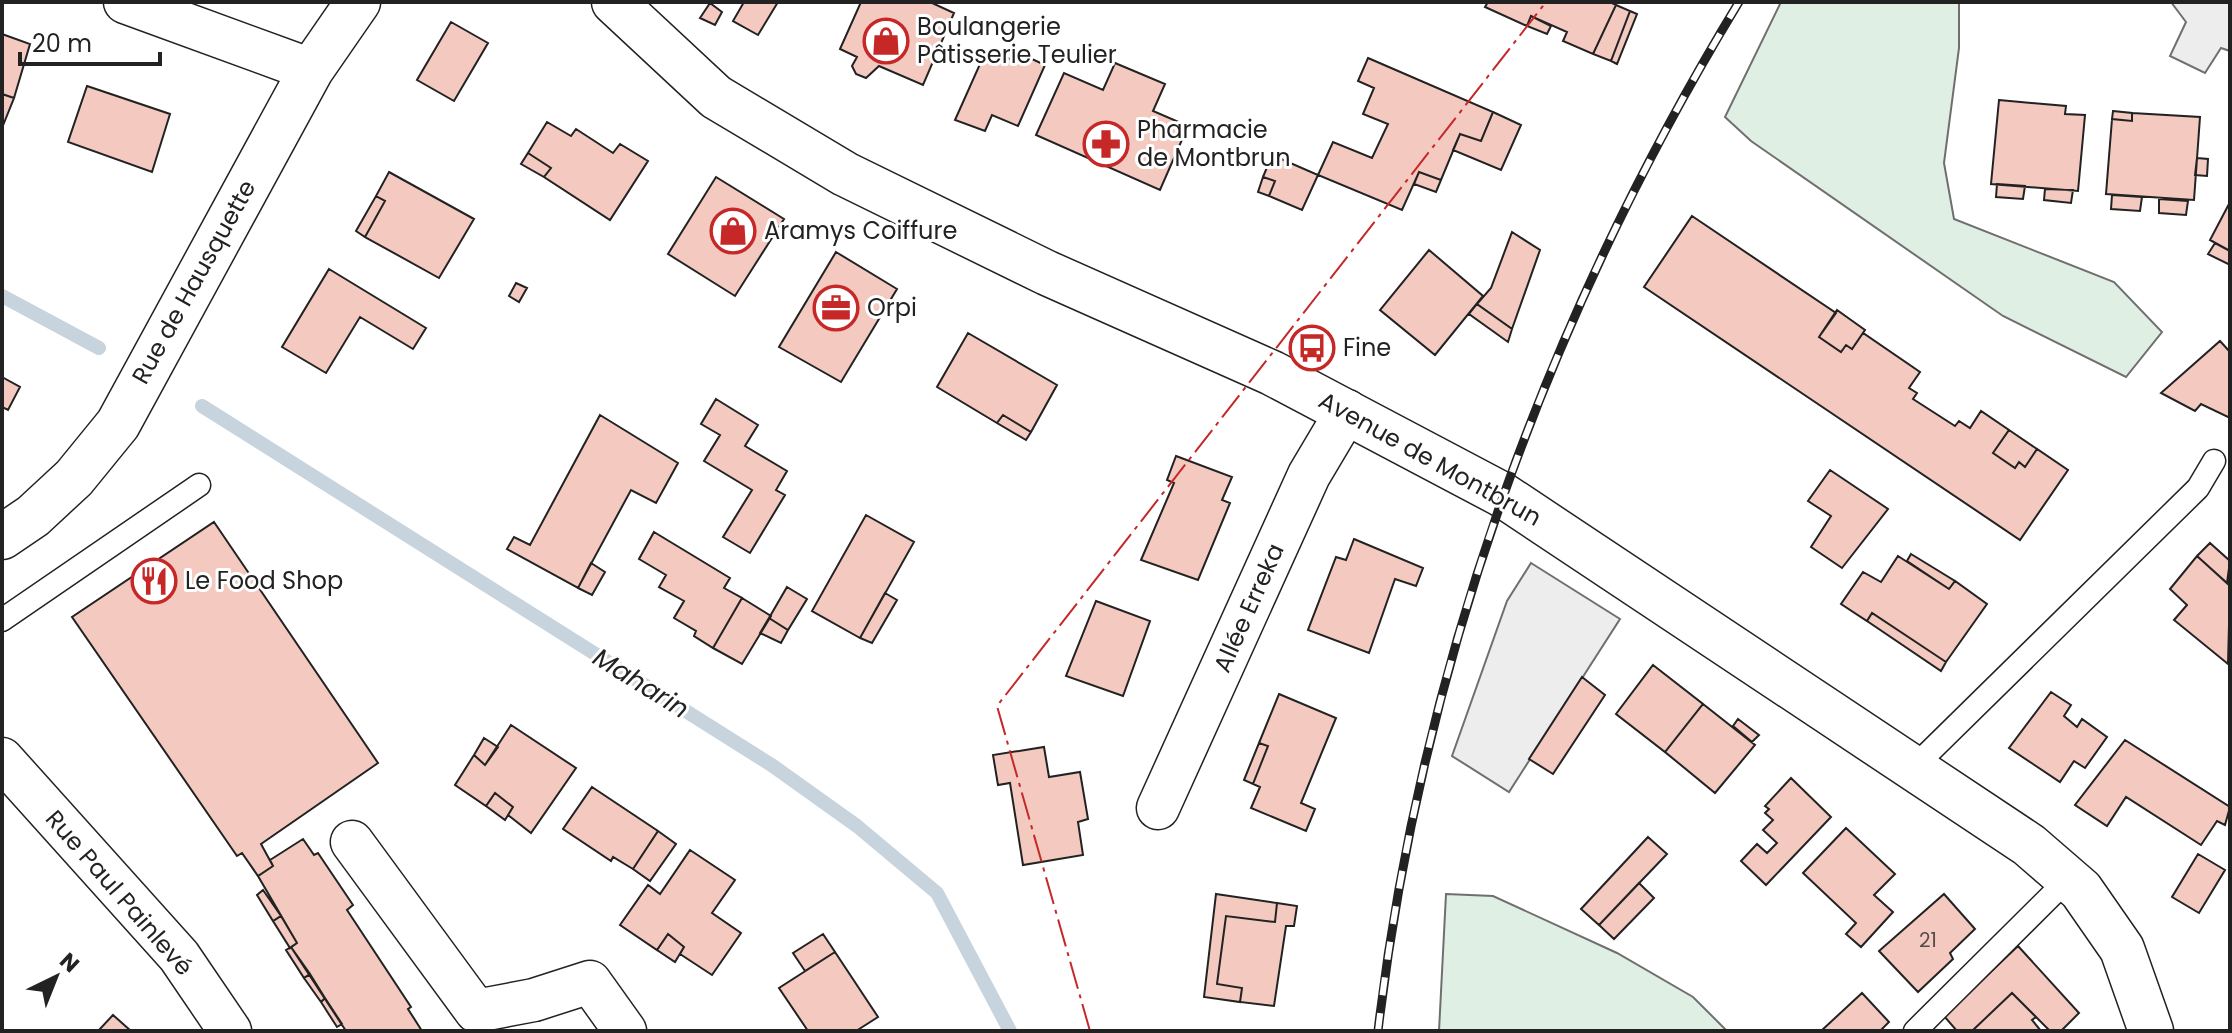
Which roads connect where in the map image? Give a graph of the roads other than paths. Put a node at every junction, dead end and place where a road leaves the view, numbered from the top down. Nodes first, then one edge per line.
1 (125, 2) edge
2 (358, 2) edge
3 (614, 2) edge
4 (311, 70) junction
5 (1347, 411) junction
6 (2214, 461) dead end
7 (199, 485) dead end
8 (2, 537) edge
9 (2, 620) edge
10 (2, 759) edge
11 (1913, 768) junction
12 (1158, 808) dead end
13 (352, 842) dead end
14 (2068, 879) junction
15 (230, 1031) edge
16 (625, 1031) edge
17 (1915, 1031) edge
18 (2151, 1031) edge

1 - 4 street
2 - 4 street, Rue de Hausquette
3 - 5 street, Avenue de Montbrun
4 - 8 street, Rue de Hausquette
5 - 11 street, Avenue de Montbrun
5 - 12 street, Allée Erreka
6 - 11 lane
7 - 9 lane
10 - 15 street, Rue Paul Painlevé
11 - 14 street, Avenue de Montbrun
13 - 16 street
14 - 17 lane
14 - 18 street, Avenue de Montbrun

